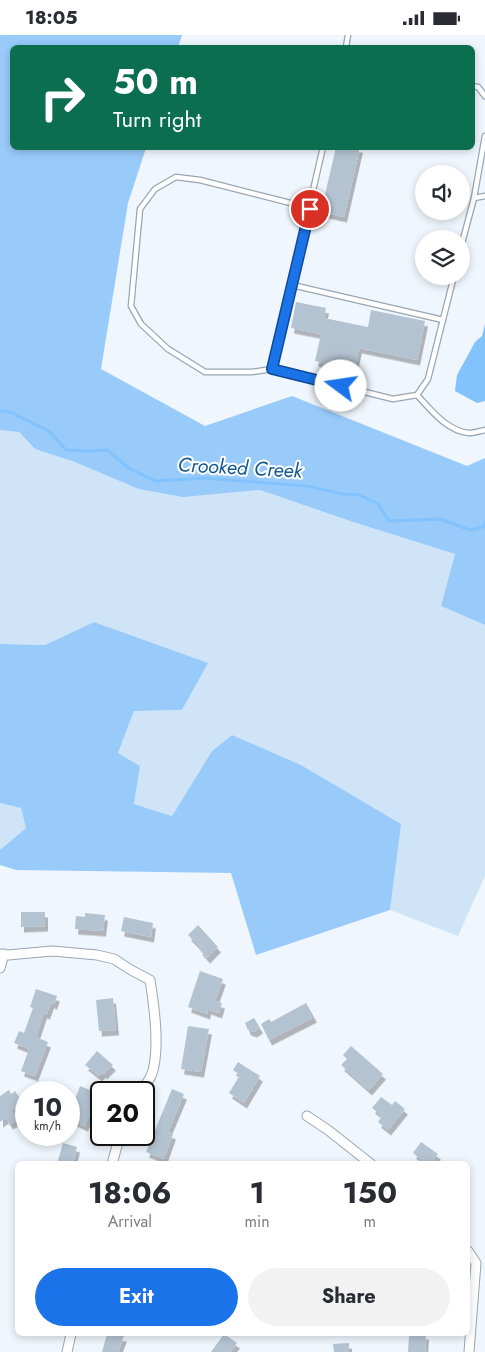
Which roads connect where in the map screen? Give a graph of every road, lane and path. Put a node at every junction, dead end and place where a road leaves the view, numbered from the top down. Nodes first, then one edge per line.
1 (475, 86) edge
2 (485, 95) edge
3 (485, 136) edge
4 (322, 150) edge
5 (485, 196) edge
6 (474, 198) junction
7 (310, 209) junction
8 (466, 230) edge
9 (292, 285) junction
10 (452, 285) edge
11 (443, 320) junction
12 (272, 369) junction
13 (418, 395) junction
14 (485, 430) edge
15 (2, 954) edge
16 (0, 968) edge
17 (148, 1081) edge
18 (307, 1116) dead end
19 (117, 1146) edge
20 (113, 1161) edge
21 (366, 1161) edge
22 (470, 1254) edge
23 (71, 1336) edge
24 (67, 1352) edge
25 (469, 1352) edge

1 - 2 lane
3 - 6 lane
4 - 7 lane
5 - 6 lane
6 - 8 lane
7 - 9 lane
7 - 12 lane
9 - 11 lane
9 - 12 lane
10 - 11 lane
11 - 13 lane
12 - 13 lane
13 - 14 lane
15 - 16 street
15 - 17 street
18 - 21 street
19 - 20 street
22 - 25 street
23 - 24 street

